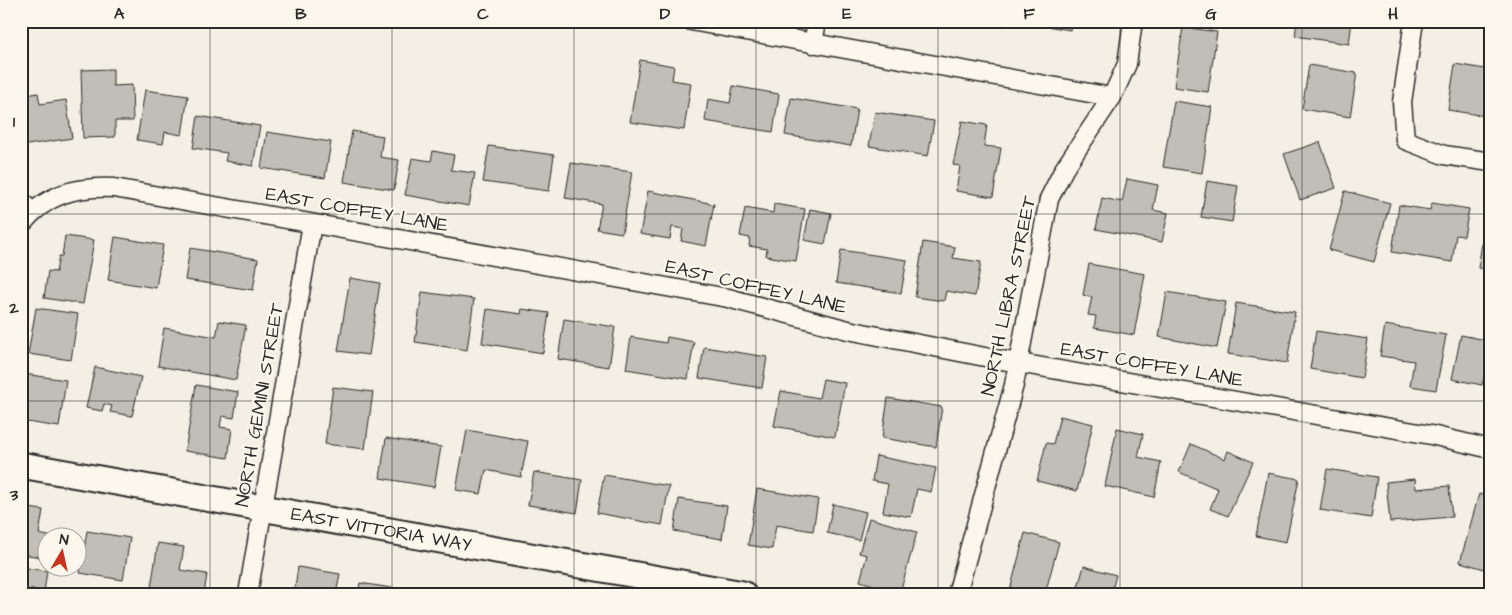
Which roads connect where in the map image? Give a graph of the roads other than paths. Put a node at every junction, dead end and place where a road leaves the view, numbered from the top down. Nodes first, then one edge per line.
1 (691, 21) edge
2 (817, 21) edge
3 (1133, 21) edge
4 (1414, 21) edge
5 (813, 44) junction
6 (1112, 97) junction
7 (1491, 162) edge
8 (21, 192) edge
9 (35, 211) junction
10 (312, 224) junction
11 (21, 225) edge
12 (1018, 363) junction
13 (1491, 449) edge
14 (21, 465) edge
15 (264, 508) junction
16 (248, 594) edge
17 (743, 594) edge
18 (957, 594) edge

1 - 5 street
2 - 5 street
3 - 6 street, NORTH LIBRA STREET
4 - 7 street
5 - 6 street
6 - 12 street, NORTH LIBRA STREET
8 - 9 lane
9 - 10 street, EAST COFFEY LANE
9 - 11 street, EAST COFFEY LANE
10 - 12 street, EAST COFFEY LANE
10 - 15 street, NORTH GEMINI STREET
12 - 13 street, EAST COFFEY LANE
12 - 18 street, NORTH LIBRA STREET
14 - 15 street, EAST VITTORIA WAY
15 - 16 street, NORTH GEMINI STREET
15 - 17 street, EAST VITTORIA WAY

